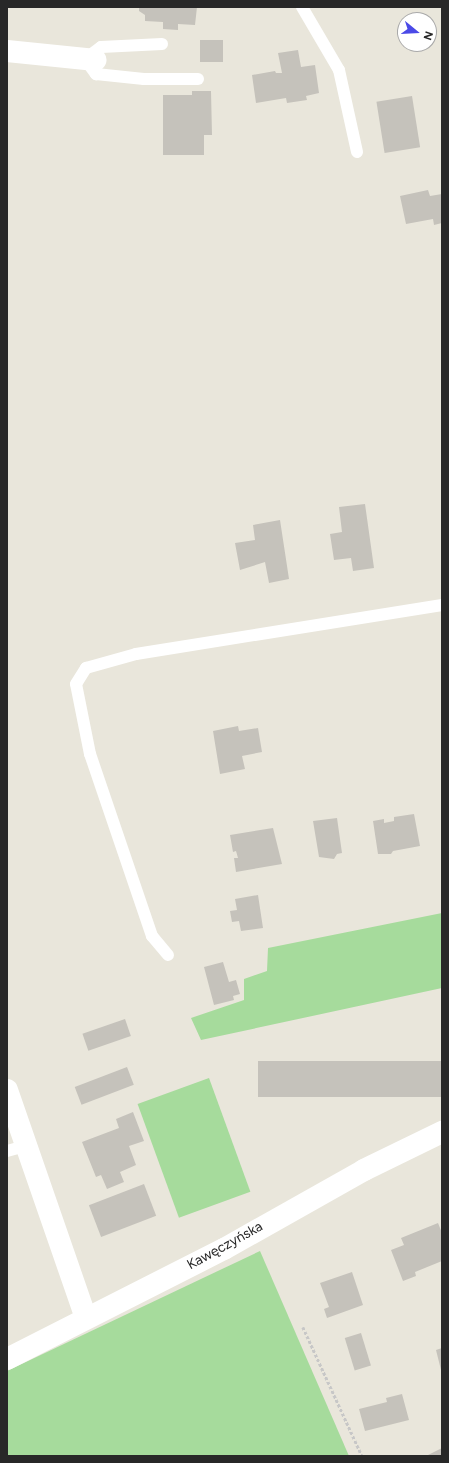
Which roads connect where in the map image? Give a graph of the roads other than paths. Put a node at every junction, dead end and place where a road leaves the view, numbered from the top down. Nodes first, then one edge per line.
1 (302, 7) edge
2 (162, 44) dead end
3 (7, 51) edge
4 (91, 59) junction
5 (198, 79) dead end
6 (358, 152) dead end
7 (442, 605) edge
8 (168, 955) dead end
9 (7, 1090) edge
10 (442, 1132) edge
11 (17, 1148) edge
12 (86, 1318) junction
13 (7, 1359) edge

1 - 6 lane
2 - 4 lane
3 - 4 street
4 - 5 lane
7 - 8 lane
9 - 11 street
10 - 12 street, Kawęczyńska
11 - 12 street
12 - 13 street, Kawęczyńska

